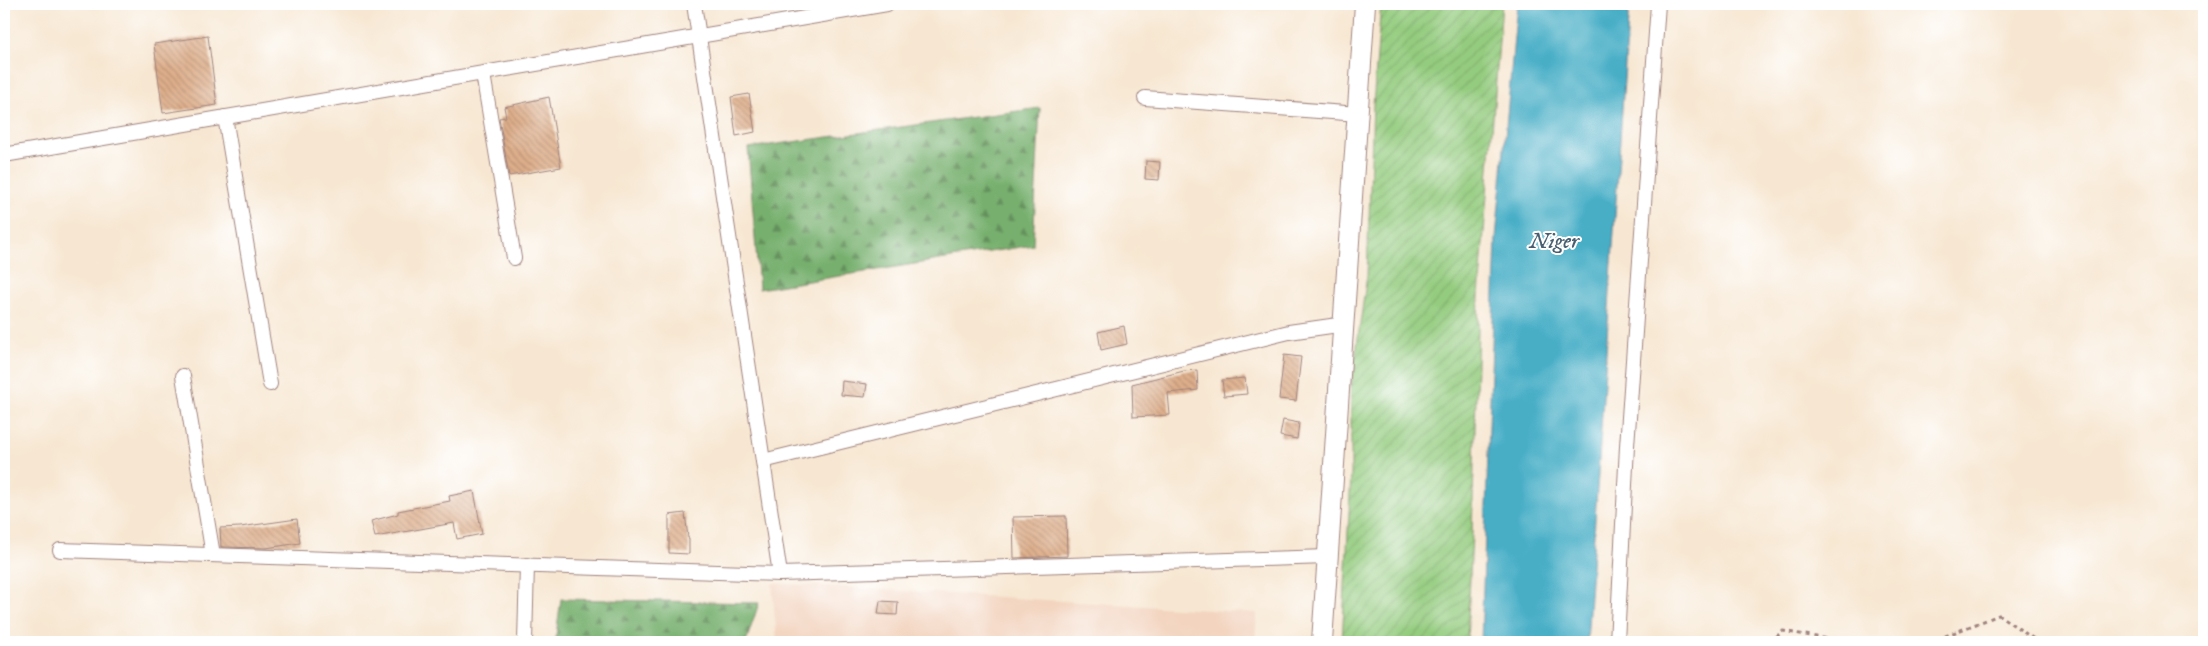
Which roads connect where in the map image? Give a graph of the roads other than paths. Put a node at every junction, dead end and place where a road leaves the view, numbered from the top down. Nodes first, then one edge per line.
1 (694, 4) edge
2 (887, 4) edge
3 (1365, 4) edge
4 (1658, 4) edge
5 (698, 36) junction
6 (483, 74) junction
7 (1145, 98) dead end
8 (1358, 114) junction
9 (225, 117) junction
10 (4, 155) edge
11 (514, 258) dead end
12 (1345, 324) junction
13 (183, 376) dead end
14 (270, 384) dead end
15 (764, 461) junction
16 (60, 550) dead end
17 (213, 555) junction
18 (1328, 557) junction
19 (527, 566) junction
20 (780, 574) junction
21 (525, 642) edge
22 (1322, 642) edge
23 (1616, 642) edge

1 - 5 street
2 - 5 street
3 - 8 main road
4 - 23 street
5 - 6 street
5 - 15 street
6 - 9 street
6 - 11 street
7 - 8 street
8 - 12 main road
9 - 10 street
9 - 14 street
12 - 15 street
12 - 18 main road
13 - 17 street
15 - 20 street
16 - 17 street
17 - 19 street
18 - 20 street
18 - 22 main road
19 - 20 street
19 - 21 street

